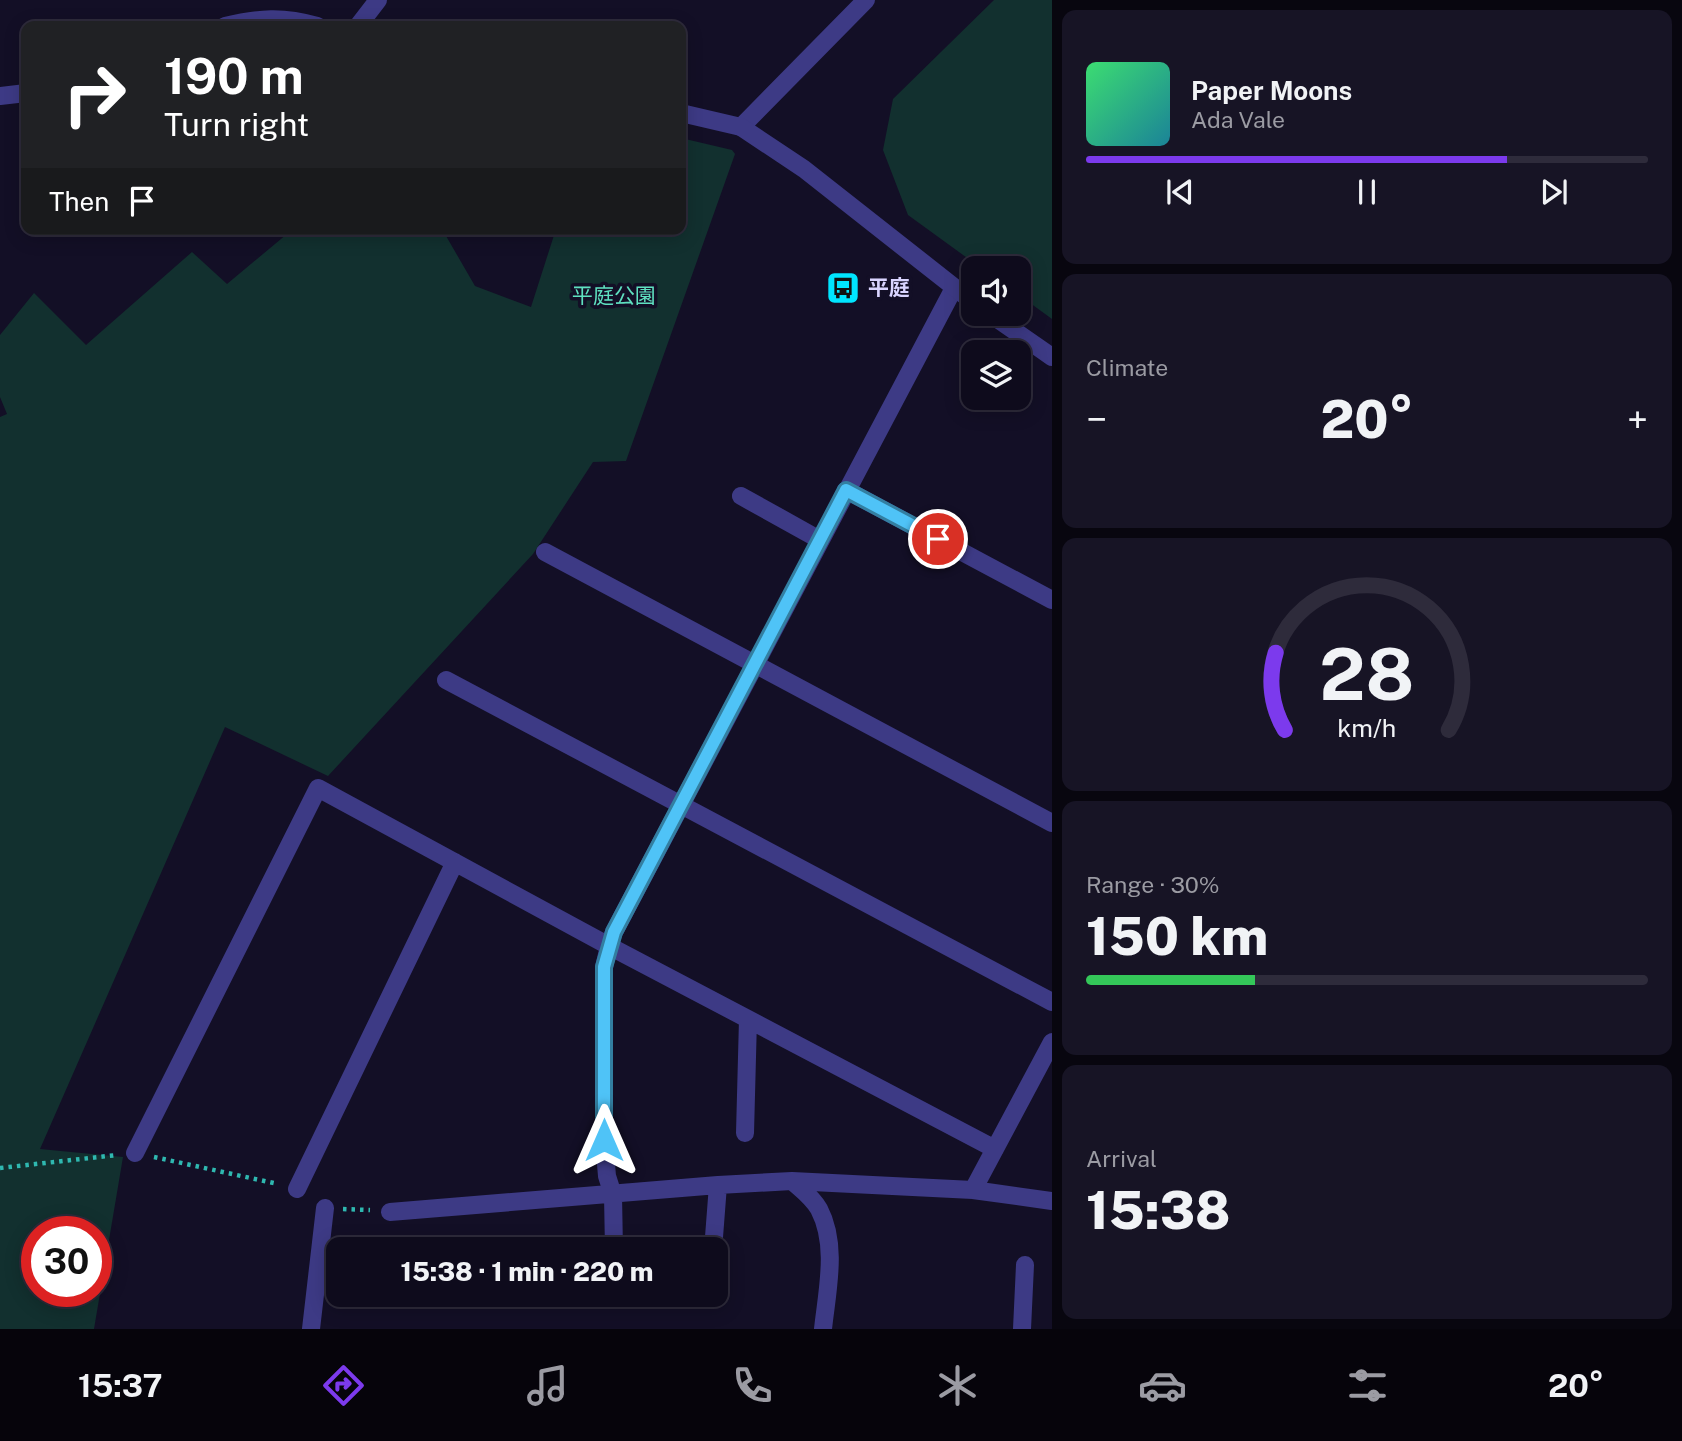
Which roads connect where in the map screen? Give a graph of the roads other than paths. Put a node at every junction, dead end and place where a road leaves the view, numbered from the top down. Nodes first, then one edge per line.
1 (378, 0) edge
2 (866, 0) edge
3 (246, 21) edge
4 (301, 21) edge
5 (362, 21) edge
6 (21, 94) edge
7 (0, 96) edge
8 (686, 114) edge
9 (741, 127) junction
10 (954, 289) junction
11 (961, 294) edge
12 (1008, 326) edge
13 (1052, 357) edge
14 (846, 490) junction
15 (741, 496) dead end
16 (820, 540) junction
17 (545, 552) dead end
18 (1052, 600) edge
19 (756, 664) junction
20 (446, 680) dead end
21 (681, 807) junction
22 (1052, 822) edge
23 (455, 862) junction
24 (609, 946) junction
25 (1052, 1002) edge
26 (748, 1019) junction
27 (1052, 1042) edge
28 (745, 1133) dead end
29 (995, 1149) junction
30 (135, 1153) road end
31 (792, 1181) junction
32 (718, 1185) junction
33 (297, 1189) road end
34 (974, 1190) junction
35 (613, 1195) junction
36 (1052, 1201) edge
37 (325, 1208) road end
38 (390, 1212) road end
39 (614, 1237) edge
40 (714, 1237) edge
41 (1025, 1265) dead end
42 (311, 1329) edge
43 (823, 1329) edge
44 (1022, 1329) edge

1 - 5 street
2 - 9 street
3 - 4 street
6 - 7 street
8 - 9 street
9 - 10 street
10 - 11 street
10 - 14 street
12 - 13 street
14 - 16 street
14 - 18 street
15 - 16 street
16 - 19 street
17 - 19 street
19 - 21 street
19 - 22 street
20 - 21 street
21 - 24 street
21 - 25 street
23 - 24 street
23 - 30 street
23 - 33 street
24 - 26 street
24 - 35 street
26 - 28 street
26 - 29 street
27 - 29 street
29 - 34 street
31 - 32 street
31 - 34 street
31 - 43 street
32 - 35 street
32 - 40 street
34 - 36 street
35 - 38 street
35 - 39 street
37 - 42 street
41 - 44 street

